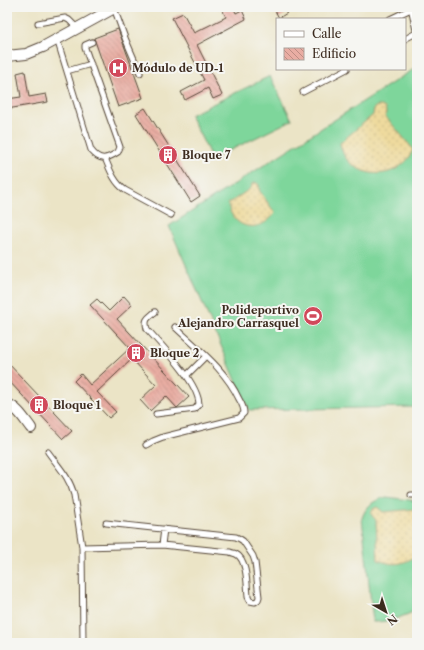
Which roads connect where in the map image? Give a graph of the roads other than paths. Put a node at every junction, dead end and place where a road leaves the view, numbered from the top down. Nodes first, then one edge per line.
1 (115, 8) edge
2 (411, 8) edge
3 (392, 18) edge
4 (38, 23) dead end
5 (77, 28) junction
6 (417, 34) edge
7 (58, 39) junction
8 (406, 39) edge
9 (92, 42) dead end
10 (7, 56) edge
11 (91, 64) junction
12 (345, 70) edge
13 (67, 71) junction
14 (140, 73) dead end
15 (303, 92) dead end
16 (105, 158) junction
17 (171, 215) dead end
18 (155, 312) dead end
19 (175, 327) dead end
20 (206, 356) junction
21 (187, 375) junction
22 (7, 404) edge
23 (156, 414) dead end
24 (31, 428) dead end
25 (146, 445) dead end
26 (48, 452) dead end
27 (106, 523) dead end
28 (164, 529) junction
29 (162, 546) junction
30 (82, 547) junction
31 (83, 643) edge

1 - 5 street
1 - 14 lane
2 - 3 lane
2 - 6 lane
4 - 5 lane
5 - 7 street
6 - 8 lane
7 - 10 street
7 - 13 lane
9 - 11 lane
11 - 13 lane
11 - 16 lane
12 - 15 lane
13 - 16 lane
16 - 17 lane
18 - 21 lane
19 - 20 lane
20 - 21 lane
20 - 25 lane
21 - 23 lane
22 - 24 street
26 - 30 lane
27 - 28 lane
28 - 29 lane
28 - 29 lane
29 - 30 lane
30 - 31 lane

